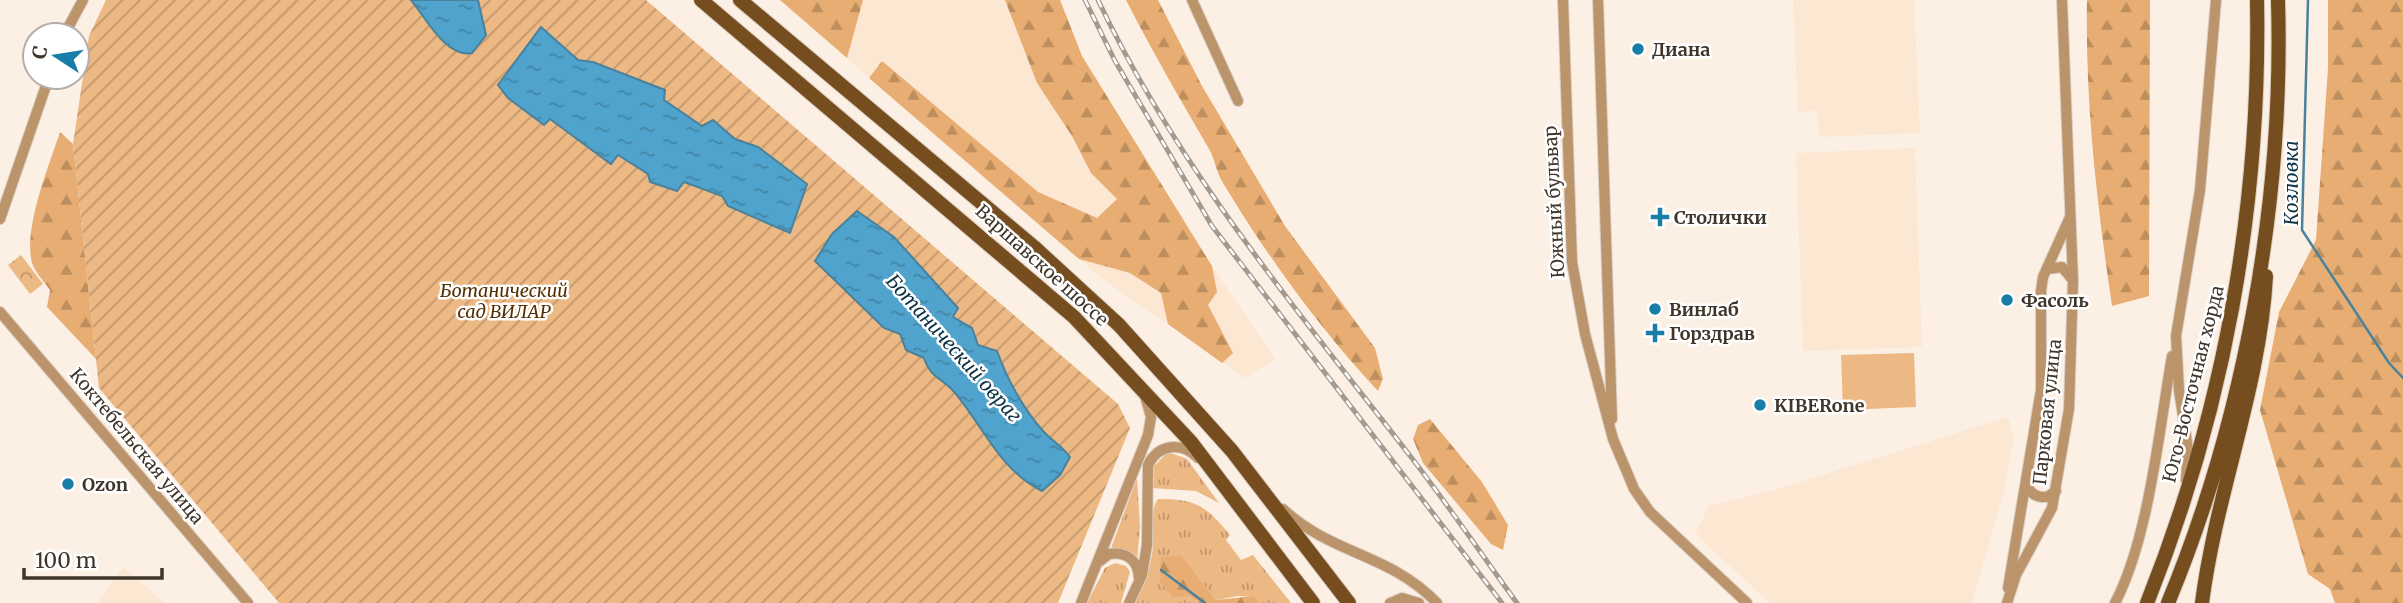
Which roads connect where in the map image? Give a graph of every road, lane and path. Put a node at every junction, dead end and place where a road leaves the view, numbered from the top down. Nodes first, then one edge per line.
1 (83, 0) edge
2 (701, 0) edge
3 (740, 0) edge
4 (1192, 0) edge
5 (1563, 0) edge
6 (1598, 0) edge
7 (2062, 0) edge
8 (2216, 0) edge
9 (2257, 0) edge
10 (2278, 0) edge
11 (72, 21) edge
12 (43, 91) edge
13 (1238, 101) dead end
14 (2270, 207) junction
15 (2071, 215) junction
16 (0, 219) edge
17 (2047, 269) junction
18 (2073, 281) junction
19 (0, 312) edge
20 (2176, 336) junction
21 (1126, 369) junction
22 (1613, 439) junction
23 (2026, 481) junction
24 (2056, 491) junction
25 (1229, 492) junction
26 (1269, 496) junction
27 (2182, 506) junction
28 (1098, 563) junction
29 (2019, 570) junction
30 (1135, 591) junction
31 (248, 603) edge
32 (1081, 603) edge
33 (1129, 603) edge
34 (1313, 603) edge
35 (1349, 603) edge
36 (1390, 603) edge
37 (1419, 603) edge
38 (1437, 603) edge
39 (1747, 603) edge
40 (2007, 603) edge
41 (2016, 603) edge
42 (2115, 603) edge
43 (2147, 603) edge
44 (2168, 603) edge
45 (2202, 603) edge

1 - 11 street
2 - 21 main road, Варшавское шоссе
3 - 26 main road, Варшавское шоссе
4 - 13 street
5 - 22 street, Южный бульвар
6 - 22 street, Южный бульвар
7 - 15 street, Парковая улица
8 - 20 street
9 - 27 main road, Юго-Восточная хорда
10 - 14 main road
12 - 16 street
14 - 44 main road
14 - 45 main road
15 - 17 street, Парковая улица
15 - 18 street, Парковая улица
17 - 18 street
17 - 23 street, Парковая улица
18 - 24 street, Парковая улица
19 - 31 street, Коктебельская улица
20 - 27 street
20 - 42 street
21 - 25 main road, Варшавское шоссе
21 - 28 street
22 - 39 street, Южный бульвар
23 - 24 street
23 - 40 street, Парковая улица
24 - 29 street, Парковая улица
25 - 30 street
25 - 34 main road, Варшавское шоссе
26 - 35 main road, Варшавское шоссе
26 - 38 street
27 - 43 main road, Юго-Восточная хорда
28 - 30 street
28 - 32 street
29 - 40 street, Парковая улица
29 - 41 street
30 - 33 street
36 - 37 street

